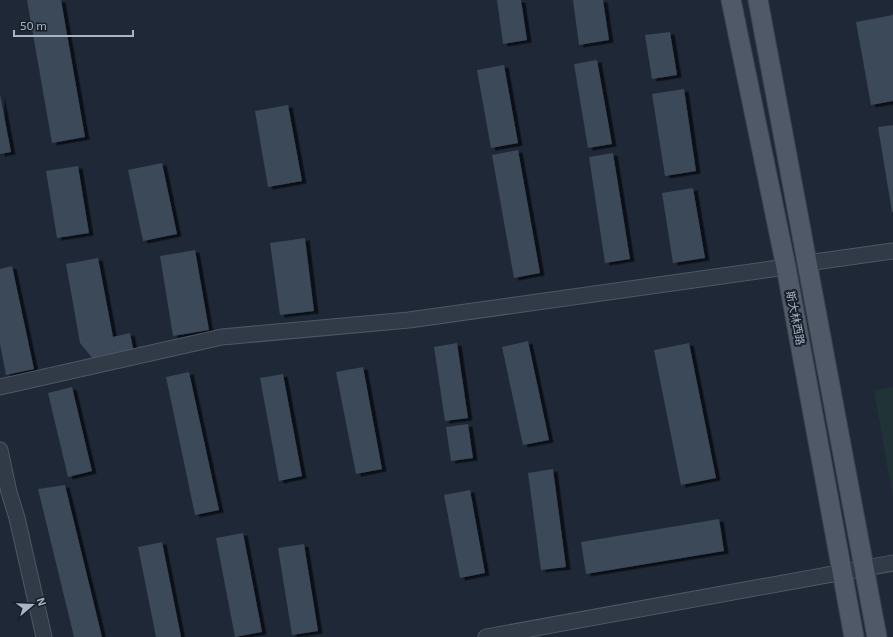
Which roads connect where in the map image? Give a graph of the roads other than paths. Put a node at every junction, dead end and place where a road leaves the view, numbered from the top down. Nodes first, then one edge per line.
1 (731, 0) edge
2 (758, 0) edge
3 (893, 251) edge
4 (807, 263) junction
5 (786, 267) junction
6 (0, 387) edge
7 (0, 450) edge
8 (893, 563) edge
9 (864, 568) junction
10 (843, 572) junction
11 (44, 637) edge
12 (486, 637) edge
13 (854, 637) edge
14 (877, 637) edge

1 - 5 main road, 斯大林西路
2 - 4 main road, 斯大林西路
3 - 4 street
4 - 9 main road, 斯大林西路
5 - 6 street
5 - 10 main road, 斯大林西路
7 - 11 street
8 - 9 street
9 - 10 street
9 - 14 main road, 斯大林西路
10 - 12 street
10 - 13 main road, 斯大林西路

